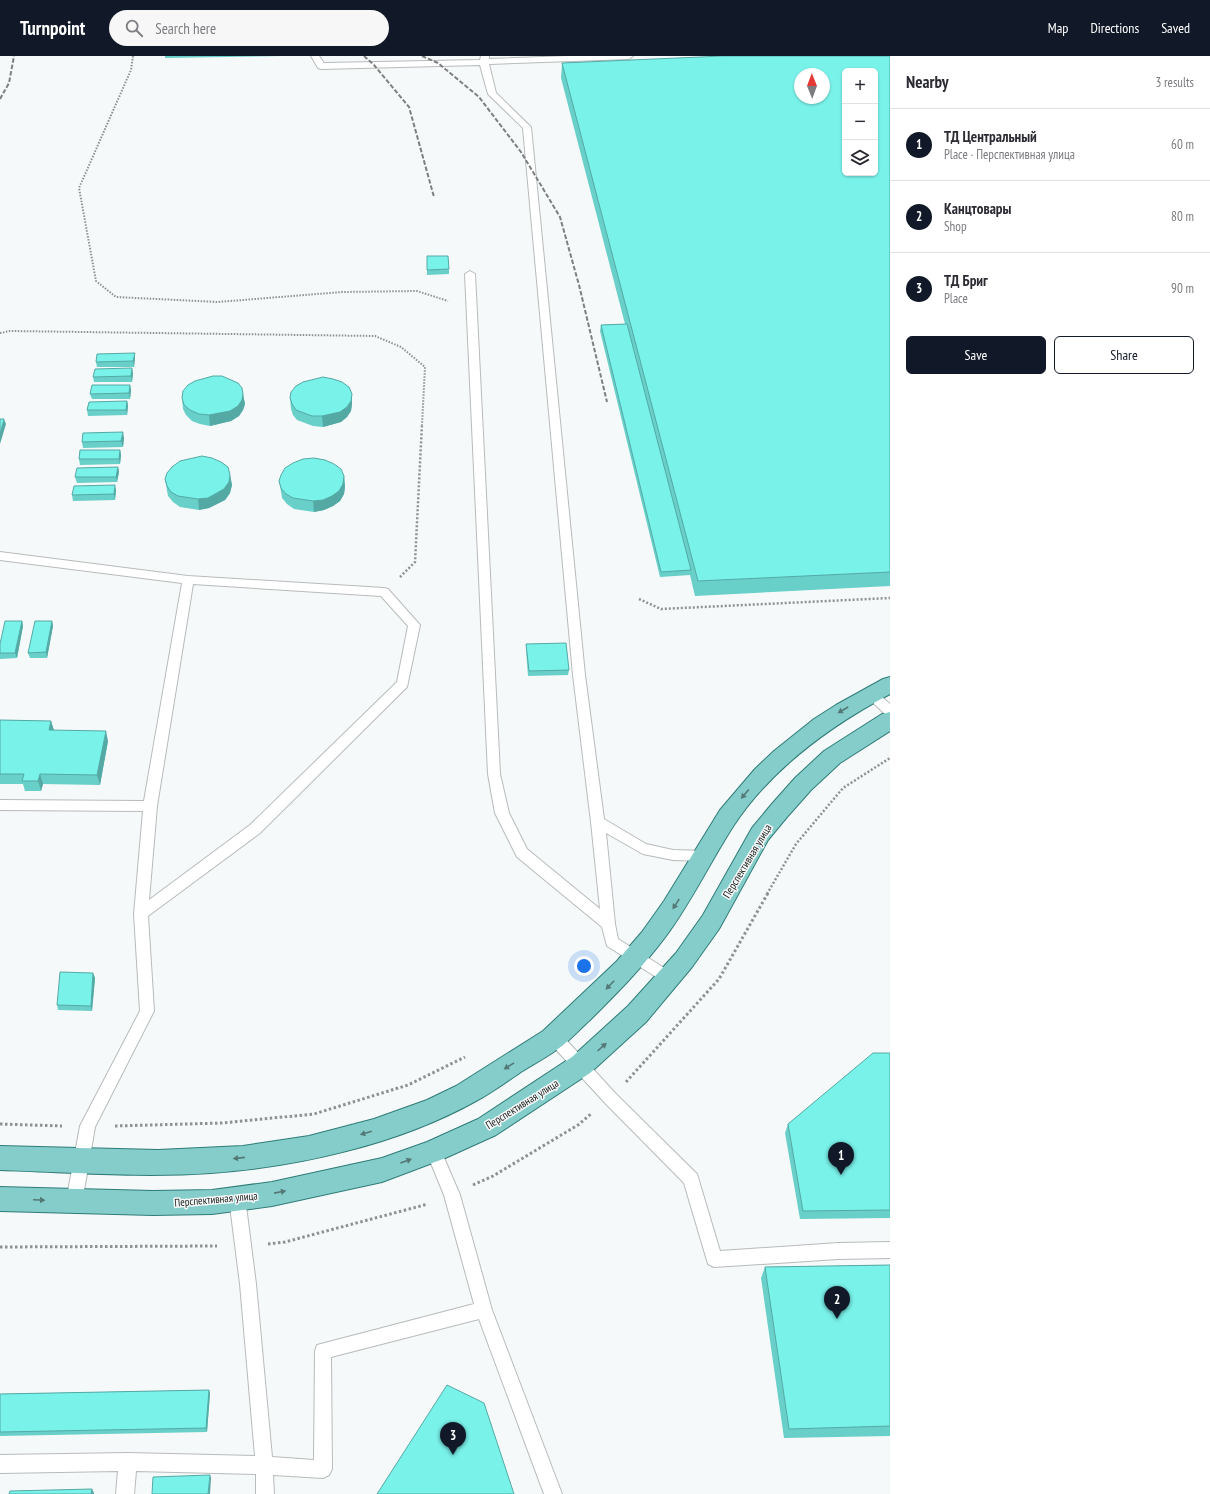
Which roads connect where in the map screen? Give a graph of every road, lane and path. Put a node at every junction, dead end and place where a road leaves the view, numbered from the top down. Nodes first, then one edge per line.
1 (133, 56) edge
2 (315, 56) edge
3 (630, 56) edge
4 (485, 59) edge
5 (470, 274) dead end
6 (472, 309) junction
7 (0, 333) edge
8 (0, 556) edge
9 (188, 580) junction
10 (384, 592) junction
11 (890, 598) edge
12 (639, 599) dead end
13 (880, 690) edge
14 (890, 712) edge
15 (890, 720) edge
16 (0, 805) edge
17 (150, 806) junction
18 (598, 822) junction
19 (704, 856) junction
20 (141, 914) junction
21 (608, 924) junction
22 (636, 956) junction
23 (669, 978) junction
24 (554, 1037) junction
25 (468, 1056) dead end
26 (581, 1066) junction
27 (0, 1124) edge
28 (88, 1126) junction
29 (434, 1151) junction
30 (0, 1158) edge
31 (82, 1160) junction
32 (237, 1198) junction
33 (0, 1199) edge
34 (74, 1202) junction
35 (890, 1250) edge
36 (484, 1310) junction
37 (128, 1462) junction
38 (0, 1464) edge
39 (264, 1464) junction
40 (126, 1494) edge
41 (265, 1494) edge
42 (554, 1494) edge

1 - 6 path
2 - 4 lane
3 - 4 lane
4 - 18 lane
5 - 6 lane
6 - 21 lane
7 - 10 path
8 - 9 lane
9 - 10 lane
9 - 17 lane
10 - 20 lane
11 - 12 path
13 - 14 lane
13 -> 19 main road
15 - 23 main road, Перспективная улица
16 - 17 lane
17 - 20 lane
18 - 19 lane
18 - 21 lane
19 -> 22 main road
20 - 28 lane
21 - 22 lane
22 - 23 lane
22 -> 24 main road
26 -> 23 main road, Перспективная улица
24 - 26 lane
24 -> 31 main road
25 - 28 path
26 - 29 main road, Перспективная улица
26 - 35 lane
27 - 28 path
28 - 31 lane
32 -> 29 main road, Перспективная улица
29 - 36 lane
30 - 31 main road
31 - 34 lane
32 - 34 main road, Перспективная улица
32 - 39 lane
33 -> 34 main road, Перспективная улица
36 - 39 lane
36 - 42 lane
37 - 38 lane
37 - 39 lane
37 - 40 lane
39 - 41 lane

